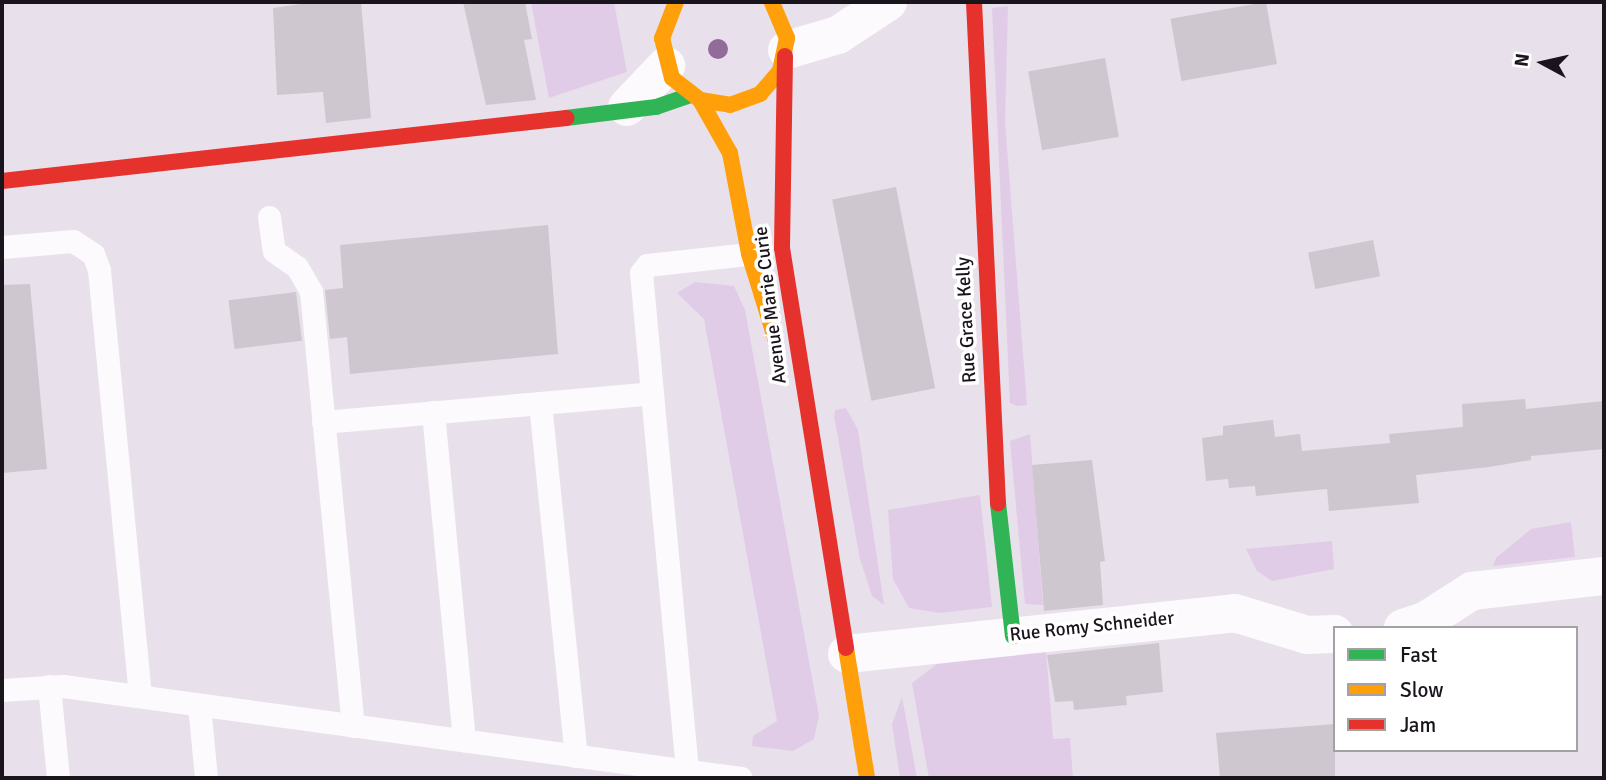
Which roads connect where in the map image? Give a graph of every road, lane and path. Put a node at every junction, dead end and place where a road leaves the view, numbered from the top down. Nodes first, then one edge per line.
1 (772, 2) edge
2 (888, 2) edge
3 (974, 2) edge
4 (672, 5) edge
5 (786, 53) junction
6 (666, 66) junction
7 (695, 98) junction
8 (627, 107) junction
9 (2, 181) edge
10 (269, 217) dead end
11 (2, 247) edge
12 (749, 254) junction
13 (652, 393) junction
14 (540, 403) junction
15 (433, 412) junction
16 (323, 422) junction
17 (813, 464) junction
18 (1604, 576) edge
19 (1408, 626) edge
20 (1333, 635) edge
21 (1013, 636) junction
22 (847, 654) junction
23 (49, 686) junction
24 (2, 690) edge
25 (140, 696) junction
26 (199, 705) junction
27 (353, 726) junction
28 (464, 741) junction
29 (576, 756) junction
30 (687, 771) junction
31 (58, 778) edge
32 (206, 778) edge
33 (741, 778) edge
34 (867, 778) edge

1 - 5 main road, Avenue Marie Curie
2 - 5 street
3 - 21 main road, Rue Grace Kelly
4 - 6 main road
5 - 7 main road
5 - 17 main road, Avenue Marie Curie
6 - 7 main road, Avenue Marie Curie
6 - 8 street
7 - 8 main road
7 - 12 main road, Avenue Marie Curie
8 - 9 main road
10 - 16 lane
11 - 25 lane
12 - 13 lane
12 - 17 main road, Avenue Marie Curie
13 - 14 lane
13 - 30 lane
14 - 15 lane
14 - 29 lane
15 - 16 lane
15 - 28 lane
16 - 27 lane
17 - 22 main road, Avenue Marie Curie
18 - 19 street
20 - 21 street, Rue Romy Schneider
21 - 22 street, Rue Romy Schneider
22 - 34 main road, Avenue Marie Curie
23 - 24 lane
23 - 25 lane
23 - 31 lane
25 - 26 lane
26 - 27 lane
26 - 32 lane
27 - 28 lane
28 - 29 lane
29 - 30 lane
30 - 33 lane

